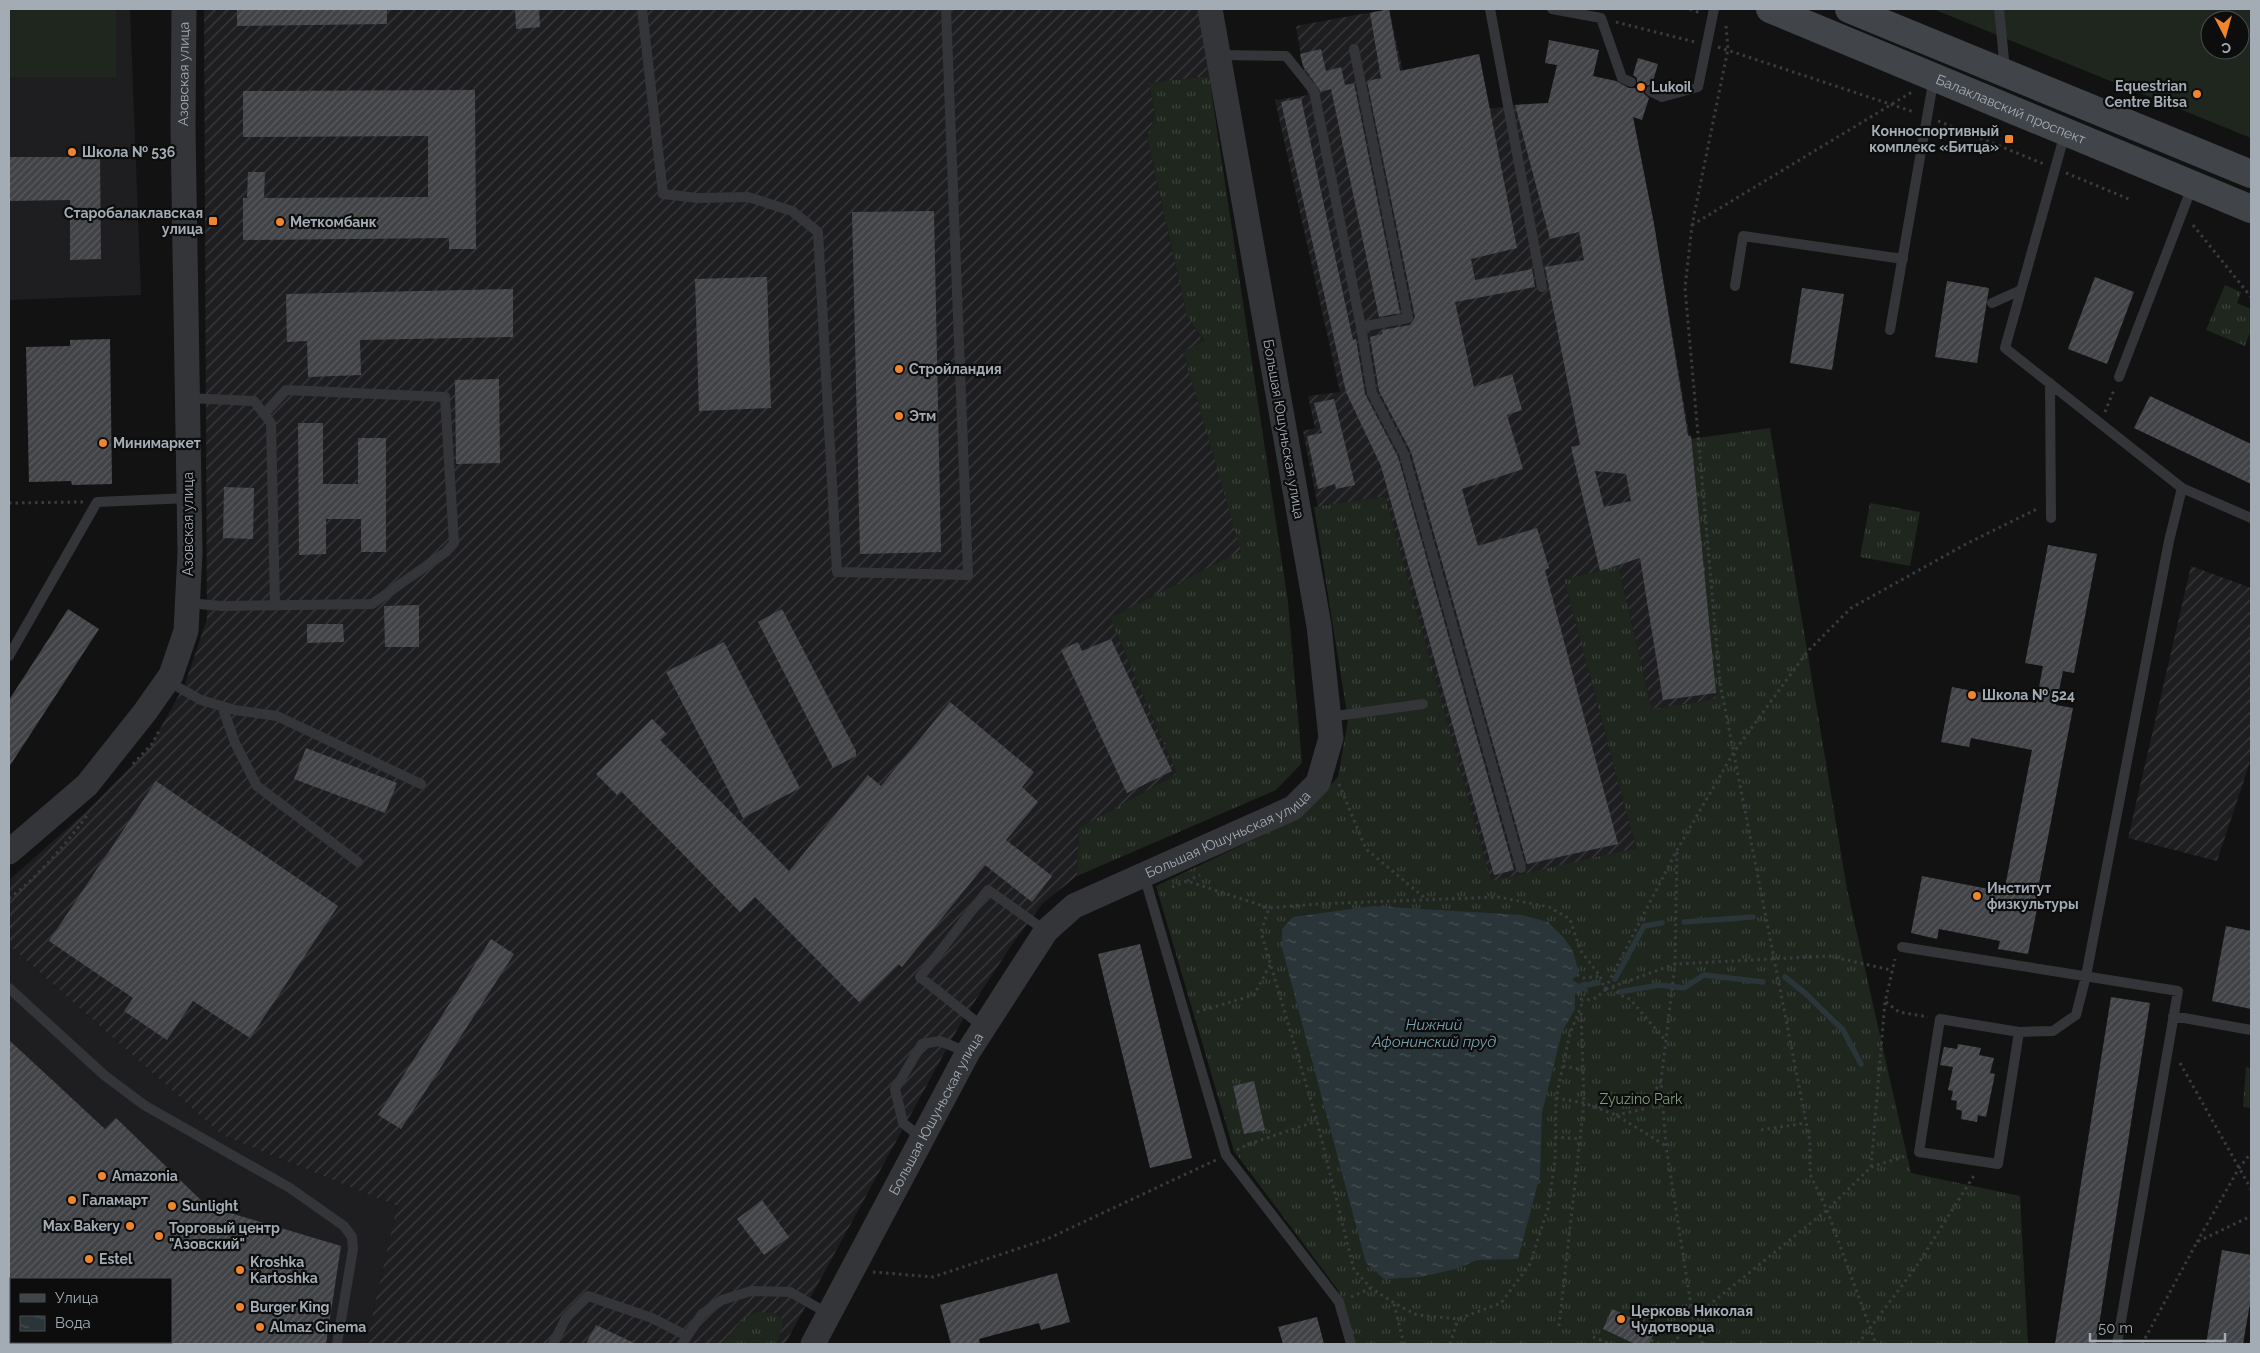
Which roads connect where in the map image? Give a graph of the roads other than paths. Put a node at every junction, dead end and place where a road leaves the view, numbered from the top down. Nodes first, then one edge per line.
1 (184, 9) edge
2 (642, 9) edge
3 (946, 9) edge
4 (1210, 9) edge
5 (1490, 9) edge
6 (1552, 9) edge
7 (1714, 9) edge
8 (1770, 9) edge
9 (1849, 9) edge
10 (1999, 9) edge
11 (1354, 49) dead end
12 (1218, 55) junction
13 (2005, 73) junction
14 (1934, 76) junction
15 (1631, 82) dead end
16 (1650, 91) dead end
17 (2065, 132) junction
18 (2251, 174) edge
19 (2193, 185) junction
20 (2251, 210) edge
21 (1903, 259) junction
22 (1735, 286) dead end
23 (1542, 287) dead end
24 (2021, 290) junction
25 (1992, 303) dead end
26 (1362, 327) junction
27 (1890, 330) dead end
28 (2119, 377) road end
29 (2050, 384) junction
30 (187, 398) junction
31 (264, 414) junction
32 (2182, 488) junction
33 (189, 498) junction
34 (2051, 518) dead end
35 (2251, 518) edge
36 (188, 603) junction
37 (275, 605) junction
38 (9, 656) edge
39 (166, 681) junction
40 (1423, 704) dead end
41 (222, 706) junction
42 (1329, 717) junction
43 (421, 784) dead end
44 (9, 852) edge
45 (358, 862) dead end
46 (1521, 868) dead end
47 (1146, 886) junction
48 (1046, 931) junction
49 (1902, 947) dead end
50 (2086, 976) junction
51 (9, 988) edge
52 (2173, 1016) junction
53 (984, 1027) junction
54 (2251, 1030) edge
55 (2019, 1032) junction
56 (968, 1052) junction
57 (922, 1139) junction
58 (830, 1314) junction
59 (685, 1340) edge
60 (337, 1344) edge
61 (553, 1344) edge
62 (813, 1344) edge
63 (1351, 1344) edge
64 (2117, 1344) edge

1 - 30 street, Азовская улица
2 - 3 lane
4 - 12 street, Большая Юшуньская улица
5 - 23 lane
6 - 15 lane
7 - 16 lane
8 - 14 main road, Балаклавский проспект
9 - 13 main road
10 - 13 lane
11 - 26 lane
12 - 26 lane
12 - 42 street, Большая Юшуньская улица
13 - 18 main road
14 - 17 main road, Балаклавский проспект
14 - 21 lane
17 - 19 main road, Балаклавский проспект
17 - 24 lane
19 - 20 main road, Балаклавский проспект
19 - 28 lane
21 - 22 lane
21 - 27 lane
24 - 25 lane
24 - 29 lane
26 - 46 lane
29 - 32 lane
29 - 34 lane
30 - 31 lane
30 - 33 street, Азовская улица
31 - 37 lane
31 - 37 lane
32 - 35 lane
32 - 50 lane
33 - 36 street, Азовская улица
33 - 38 lane
36 - 37 lane
36 - 39 street, Азовская улица
39 - 41 lane
39 - 44 street, Азовская улица
40 - 42 lane
41 - 43 lane
41 - 45 lane
42 - 47 street, Большая Юшуньская улица
47 - 48 street, Большая Юшуньская улица
47 - 63 lane
48 - 53 street, Большая Юшуньская улица
48 - 53 lane
49 - 50 lane
50 - 52 lane
50 - 55 lane
51 - 60 lane
52 - 54 lane
52 - 64 lane
53 - 56 street, Большая Юшуньская улица
55 - 55 lane
56 - 57 street, Большая Юшуньская улица
56 - 57 lane
57 - 58 street, Большая Юшуньская улица
58 - 59 lane
58 - 62 street, Большая Юшуньская улица
59 - 61 lane

